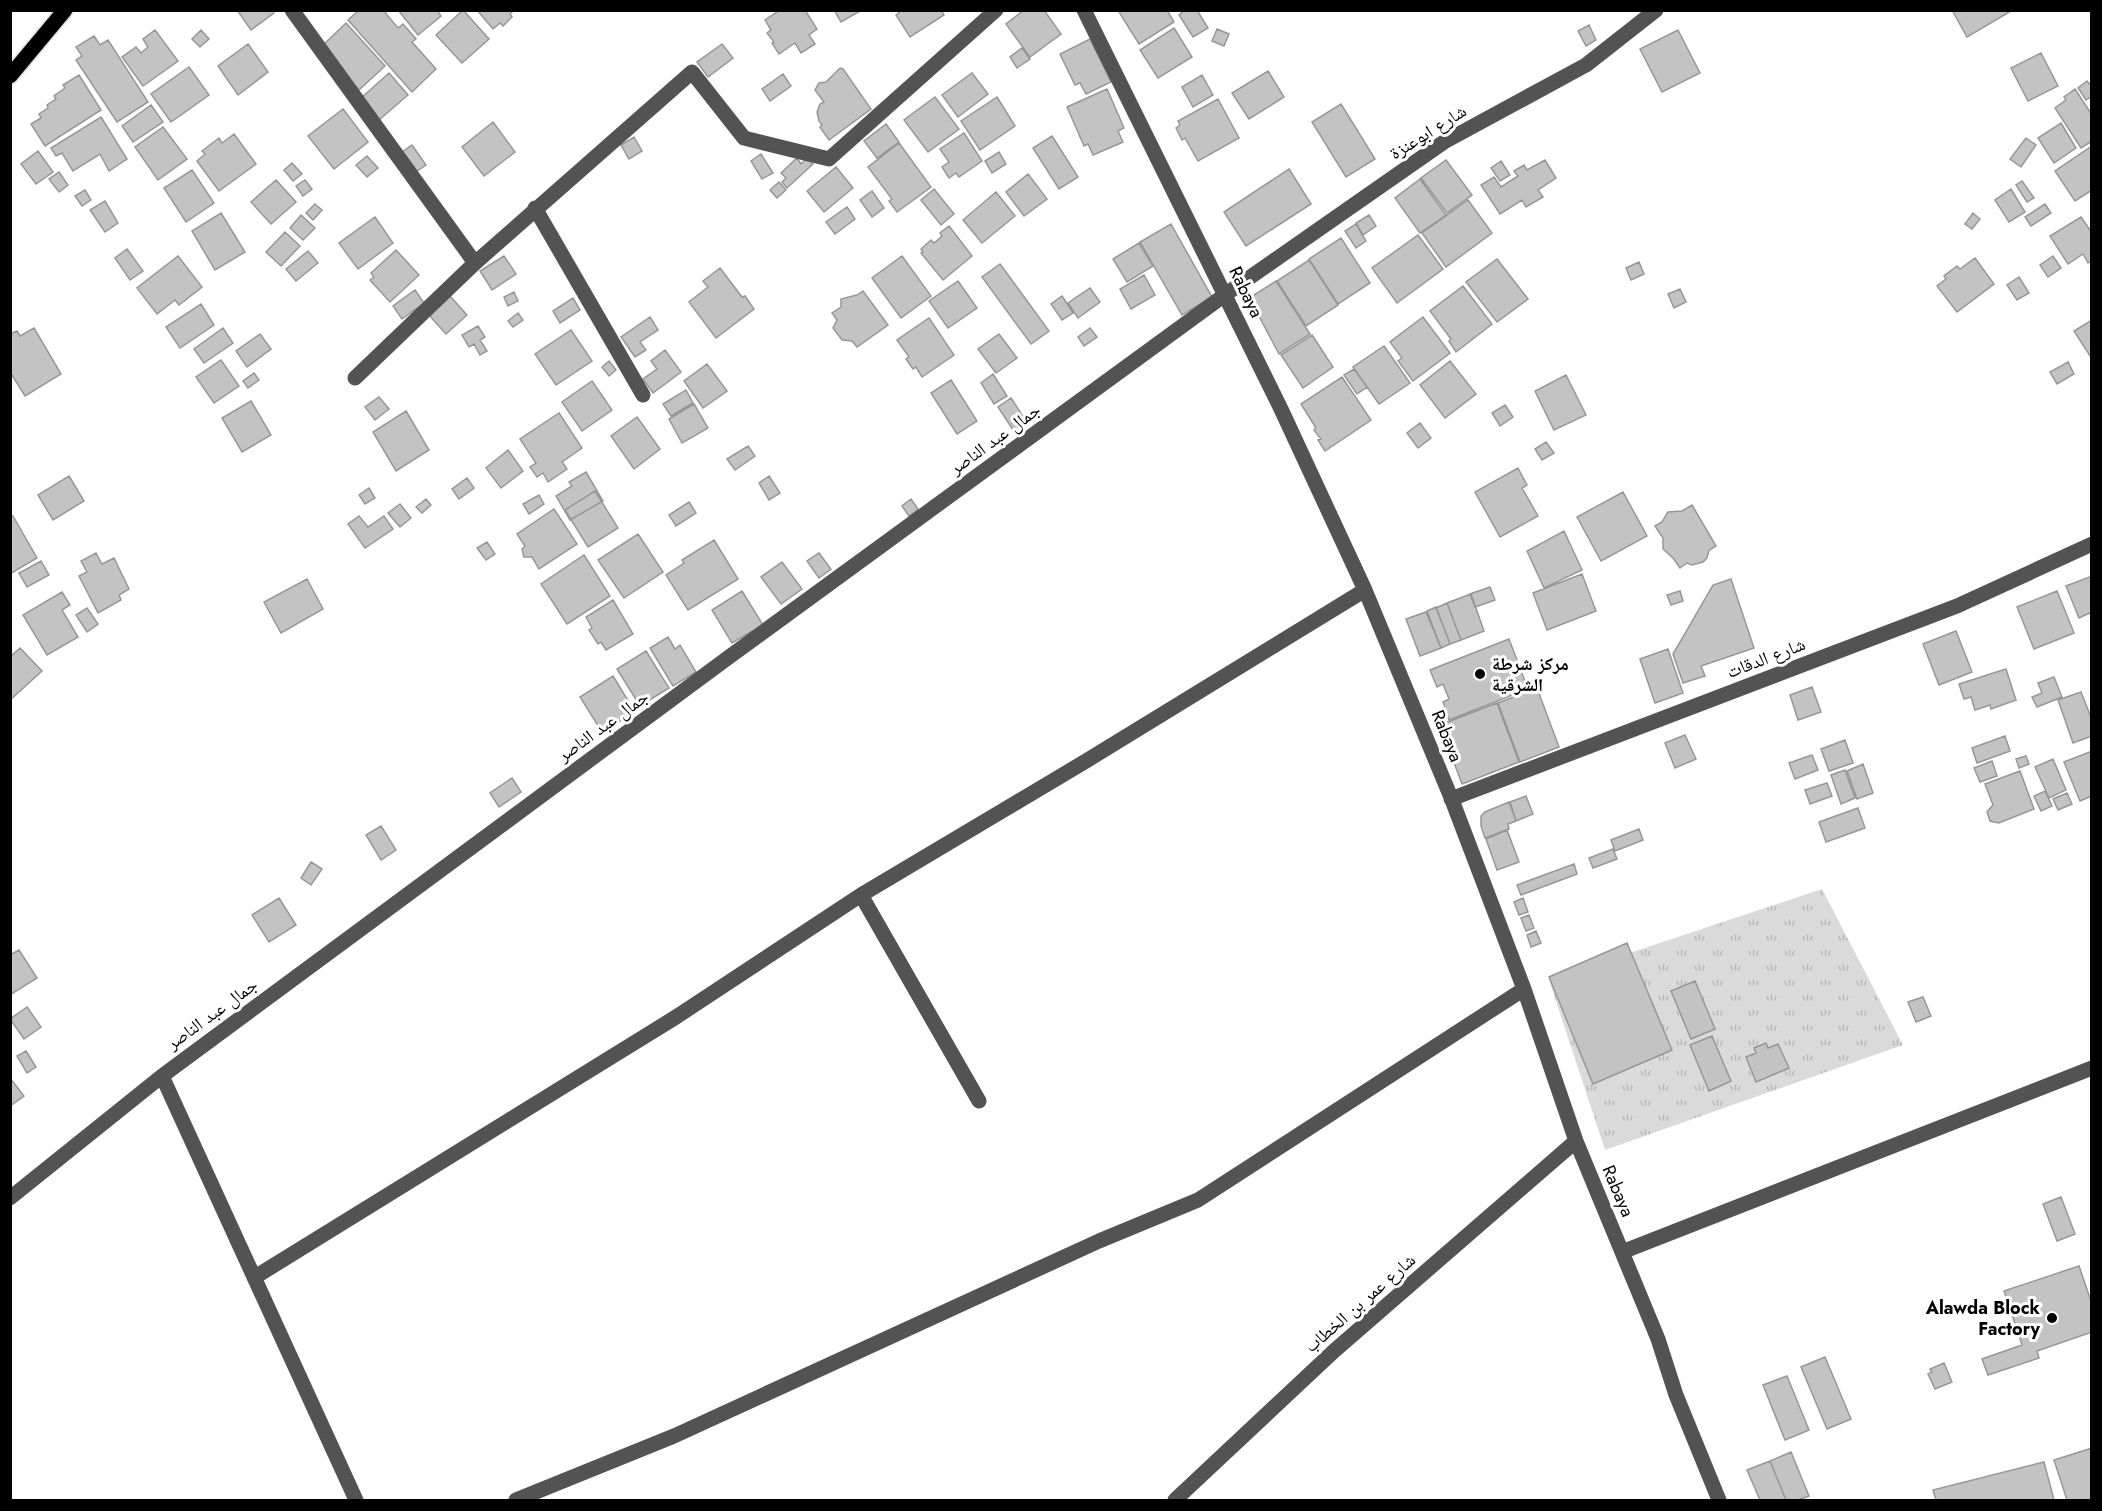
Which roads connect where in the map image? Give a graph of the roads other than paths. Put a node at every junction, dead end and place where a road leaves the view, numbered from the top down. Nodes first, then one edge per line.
1 (65, 10) edge
2 (292, 10) edge
3 (996, 10) edge
4 (1084, 10) edge
5 (1656, 10) edge
6 (10, 76) edge
7 (535, 208) junction
8 (475, 262) junction
9 (1226, 294) junction
10 (356, 378) dead end
11 (643, 395) dead end
12 (2091, 544) edge
13 (1365, 590) junction
14 (1451, 799) junction
15 (861, 895) junction
16 (1524, 989) junction
17 (2091, 1068) edge
18 (162, 1076) junction
19 (979, 1101) dead end
20 (1576, 1141) junction
21 (10, 1198) edge
22 (1622, 1252) junction
23 (255, 1277) junction
24 (356, 1500) edge
25 (516, 1500) edge
26 (1175, 1500) edge
27 (1719, 1500) edge

1 - 6 main road
2 - 8 street
3 - 7 street
4 - 9 street, Rabaya
5 - 9 street, شارع ابوعنزة
7 - 8 street
7 - 11 street
8 - 10 street
9 - 13 street, Rabaya
9 - 18 street, جمال عبد الناصر
12 - 14 street, شارع الدقات
13 - 14 street, Rabaya
13 - 15 street
14 - 16 street, Rabaya
15 - 19 street
15 - 23 street
16 - 20 street, Rabaya
16 - 25 street
17 - 22 street
18 - 21 street, جمال عبد الناصر
18 - 23 street
20 - 22 street, Rabaya
20 - 26 street, شارع عمر بن الخطاب
22 - 27 street, Rabaya
23 - 24 street

